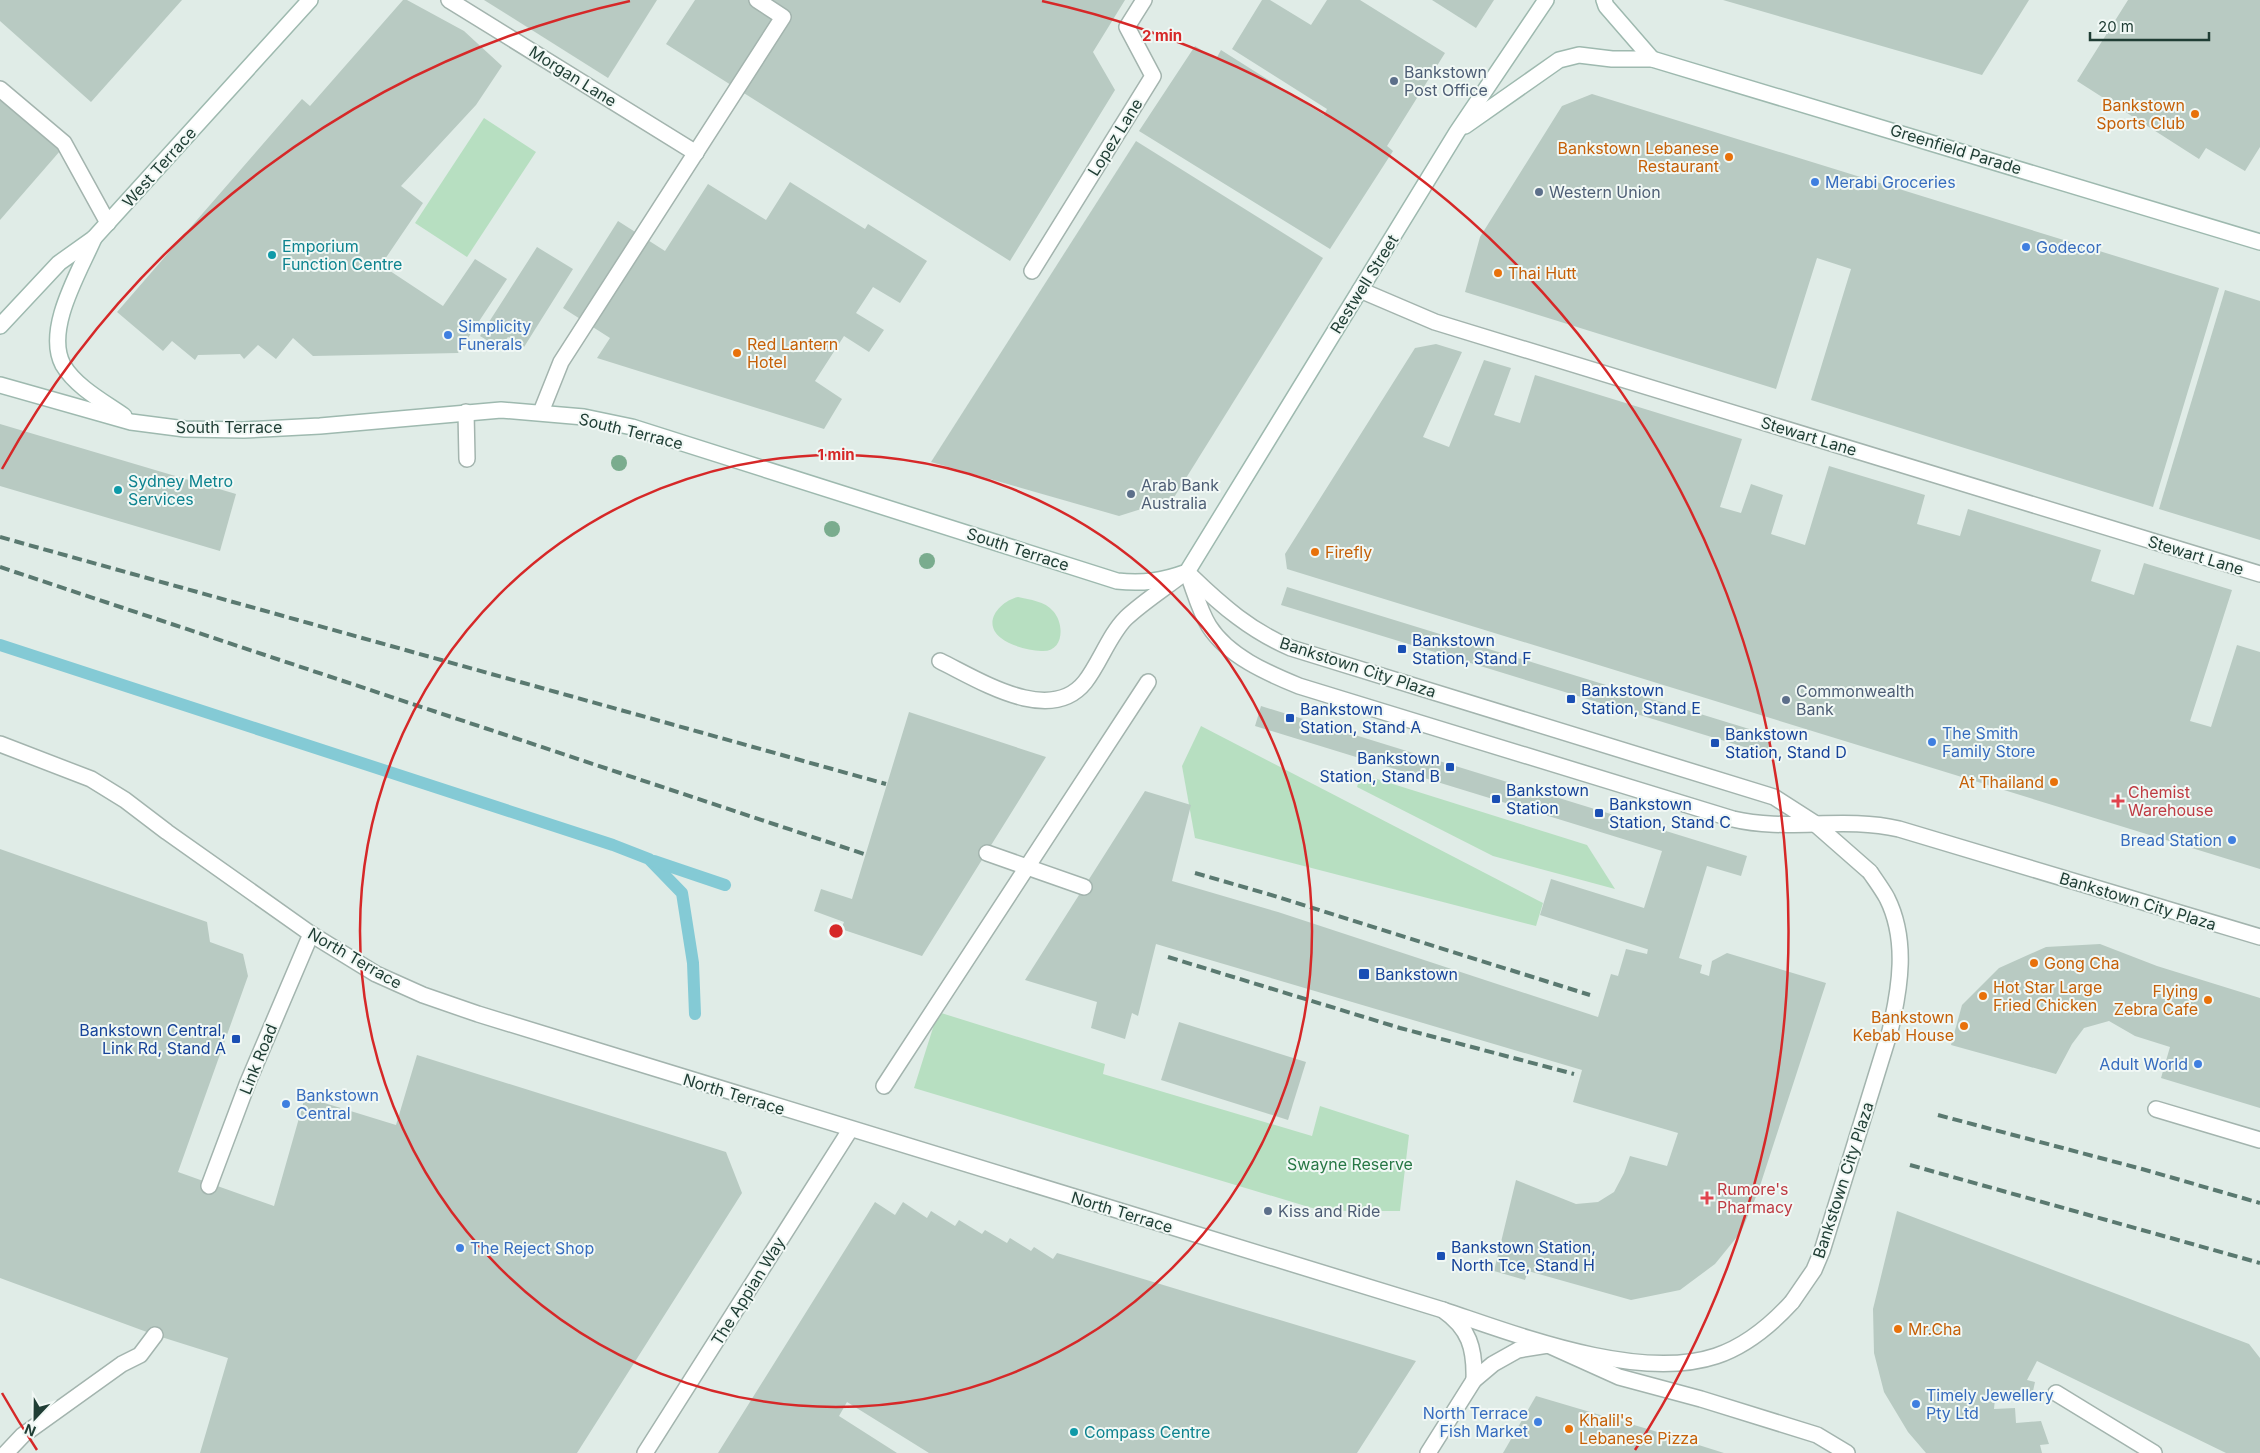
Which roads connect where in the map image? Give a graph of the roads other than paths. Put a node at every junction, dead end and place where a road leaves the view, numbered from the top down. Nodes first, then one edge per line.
1 (310, 0) edge
2 (449, 0) edge
3 (757, 0) edge
4 (1144, 0) edge
5 (1546, 0) edge
6 (1604, 0) edge
7 (1652, 59) junction
8 (0, 89) edge
9 (1457, 132) junction
10 (696, 153) junction
11 (108, 223) junction
12 (94, 238) junction
13 (2260, 242) edge
14 (1032, 271) dead end
15 (1360, 290) junction
16 (0, 326) edge
17 (0, 385) edge
18 (466, 412) junction
19 (541, 412) junction
20 (132, 422) junction
21 (467, 459) dead end
22 (1186, 572) junction
23 (2260, 574) edge
24 (940, 661) dead end
25 (1148, 682) dead end
26 (0, 744) edge
27 (1813, 822) junction
28 (987, 853) dead end
29 (1028, 866) junction
30 (1084, 886) dead end
31 (311, 934) junction
32 (2260, 937) edge
33 (884, 1086) dead end
34 (2156, 1109) dead end
35 (850, 1130) junction
36 (2260, 1140) edge
37 (210, 1186) dead end
38 (1443, 1310) junction
39 (155, 1335) dead end
40 (1548, 1345) junction
41 (1474, 1380) junction
42 (2056, 1393) dead end
43 (6, 1453) edge
44 (645, 1453) edge
45 (1428, 1453) edge
46 (1847, 1453) edge
47 (2154, 1453) edge

1 - 11 street, West Terrace
2 - 10 street, Morgan Lane
3 - 10 street
4 - 14 street, Lopez Lane
5 - 9 street, Restwell Street
6 - 7 street
7 - 9 street, Greenfield Parade
7 - 13 street, Greenfield Parade
8 - 11 street
9 - 15 street, Restwell Street
10 - 19 street
11 - 12 street, West Terrace
12 - 16 street, West Terrace
12 - 20 street
15 - 22 street, Restwell Street
15 - 23 street, Stewart Lane
17 - 20 street, South Terrace
18 - 19 street, South Terrace
18 - 20 street, South Terrace
18 - 21 street
19 - 22 street, South Terrace
22 - 24 street
22 - 27 street, Bankstown City Plaza
22 - 27 street, Bankstown City Plaza
25 - 29 street
26 - 31 street, North Terrace
27 - 32 street, Bankstown City Plaza
27 - 40 street, Bankstown City Plaza, bridge
28 - 29 street
29 - 30 street
29 - 33 street
31 - 35 street, North Terrace
31 - 37 street, Link Road
34 - 36 street
35 - 38 street, North Terrace
35 - 44 street, The Appian Way
38 - 40 street
38 - 41 street, North Terrace
39 - 43 street
40 - 41 street, Bankstown City Plaza
40 - 46 street
41 - 45 street, Bankstown City Plaza
42 - 47 street

